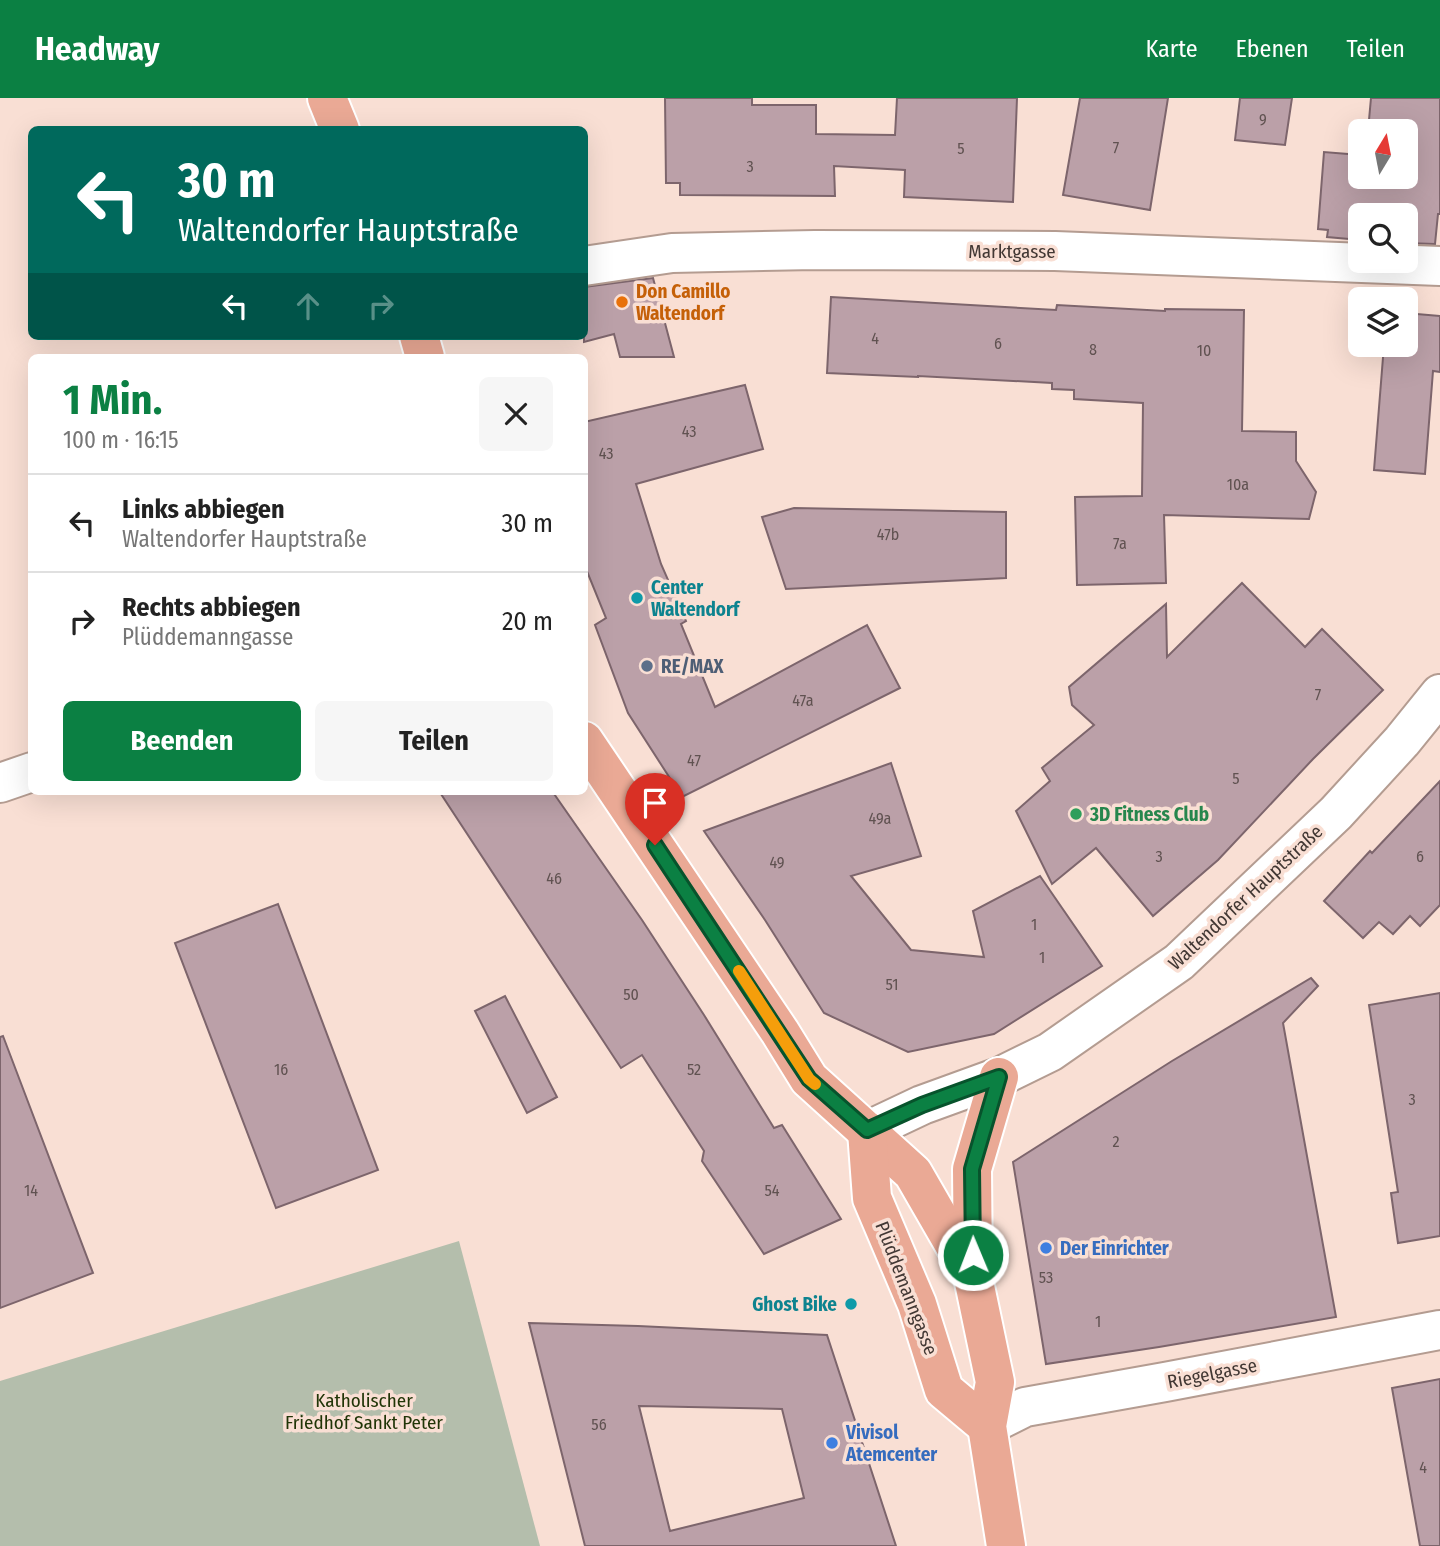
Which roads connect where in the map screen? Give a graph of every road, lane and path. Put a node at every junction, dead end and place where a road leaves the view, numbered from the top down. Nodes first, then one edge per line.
1 (327, 98) edge
2 (338, 126) edge
3 (588, 265) edge
4 (1440, 266) edge
5 (1440, 694) edge
6 (588, 747) edge
7 (28, 773) edge
8 (0, 783) edge
9 (999, 1077) junction
10 (867, 1130) junction
11 (974, 1277) junction
12 (1440, 1330) edge
13 (987, 1426) junction
14 (1006, 1546) edge

1 - 2 main road
3 - 4 street, Marktgasse
5 - 9 street, Waltendorfer Hauptstraße
6 - 10 main road
7 - 8 street
9 - 10 street, Waltendorfer Hauptstraße
9 - 11 main road
10 - 11 main road
10 - 13 main road, Plüddemanngasse
11 - 13 main road
12 - 13 street, Riegelgasse
13 - 14 main road

